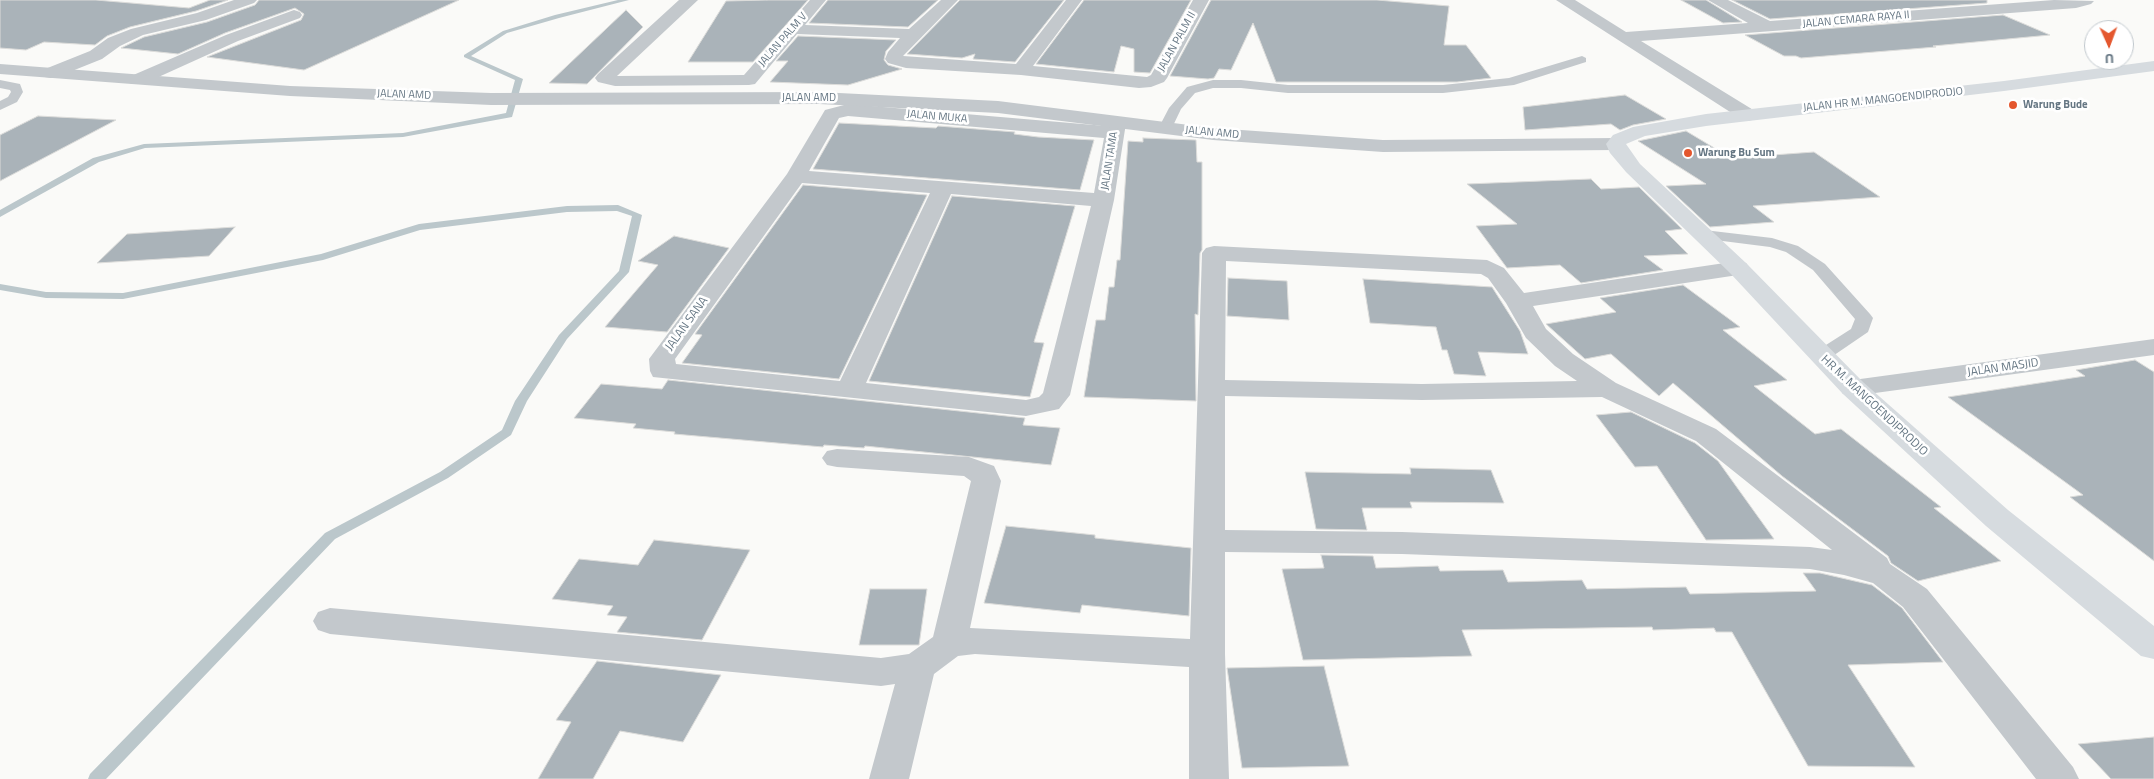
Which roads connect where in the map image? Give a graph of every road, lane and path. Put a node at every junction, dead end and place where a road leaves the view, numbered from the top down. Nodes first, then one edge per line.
1 (249, 0) edge
2 (690, 0) edge
3 (818, 0) edge
4 (950, 0) edge
5 (1074, 0) edge
6 (1201, 0) edge
7 (1564, 0) edge
8 (1586, 0) edge
9 (1716, 0) edge
10 (1971, 0) edge
11 (2086, 0) edge
12 (1850, 4) dead end
13 (1991, 8) junction
14 (294, 16) dead end
15 (1882, 18) junction
16 (1769, 27) junction
17 (794, 29) junction
18 (913, 34) junction
19 (1644, 36) junction
20 (1624, 37) junction
21 (1582, 60) dead end
22 (2154, 66) edge
23 (0, 70) edge
24 (1021, 70) junction
25 (51, 73) junction
26 (137, 80) junction
27 (0, 84) edge
28 (0, 106) edge
29 (1769, 112) junction
30 (1748, 115) junction
31 (1115, 128) junction
32 (1165, 129) junction
33 (1616, 144) junction
34 (796, 176) junction
35 (944, 188) junction
36 (1103, 200) junction
37 (1704, 235) junction
38 (1738, 268) junction
39 (1518, 301) junction
40 (2154, 348) edge
41 (1821, 356) junction
42 (1212, 388) junction
43 (1852, 388) junction
44 (850, 389) junction
45 (1606, 389) junction
46 (836, 458) dead end
47 (1209, 541) junction
48 (1884, 574) junction
49 (330, 622) dead end
50 (949, 644) junction
51 (2154, 646) edge
52 (1206, 654) junction
53 (918, 667) junction
54 (889, 779) edge
55 (1209, 779) edge
56 (2059, 779) edge

1 - 25 street
2 - 17 street, JALAN PALM V
3 - 17 street, JALAN PALM V
4 - 18 street
5 - 24 street
6 - 24 street, JALAN PALM II
7 - 20 street
8 - 19 street
9 - 16 street
10 - 13 street
11 - 13 street, JALAN CEMARA RAYA II
12 - 15 street
13 - 15 street, JALAN CEMARA RAYA II
14 - 26 street
15 - 16 street, JALAN CEMARA RAYA II
16 - 19 street, JALAN CEMARA RAYA II
17 - 18 street
18 - 24 street
19 - 20 street, JALAN CEMARA RAYA II
19 - 29 street
20 - 30 street
21 - 32 lane
22 - 29 main road, JALAN HR M. MANGOENDIPRODJO
23 - 25 street, JALAN AMD
25 - 26 street, JALAN AMD
26 - 31 street, JALAN AMD
27 - 28 lane
29 - 30 main road, JALAN HR M. MANGOENDIPRODJO
30 - 33 main road, JALAN HR M. MANGOENDIPRODJO
31 - 32 street, JALAN AMD
31 - 34 street, JALAN MUKA
31 - 36 street, JALAN TAMA
32 - 33 street, JALAN AMD
33 - 37 main road, HR M. MANGOENDIPRODJO
34 - 35 street
34 - 44 street, JALAN SANA
35 - 36 street
35 - 44 street
36 - 44 street, JALAN TAMA
37 - 38 main road, HR M. MANGOENDIPRODJO
37 - 41 lane
38 - 39 street
38 - 41 main road, HR M. MANGOENDIPRODJO
39 - 42 street
39 - 45 street
40 - 43 street, JALAN MASJID
41 - 43 main road, HR M. MANGOENDIPRODJO
42 - 45 street
42 - 47 street
43 - 51 main road, HR M. MANGOENDIPRODJO
45 - 48 street
46 - 50 street
47 - 48 street
47 - 52 street
48 - 56 street
49 - 53 street
50 - 52 street
50 - 53 street
52 - 55 street
53 - 54 street

